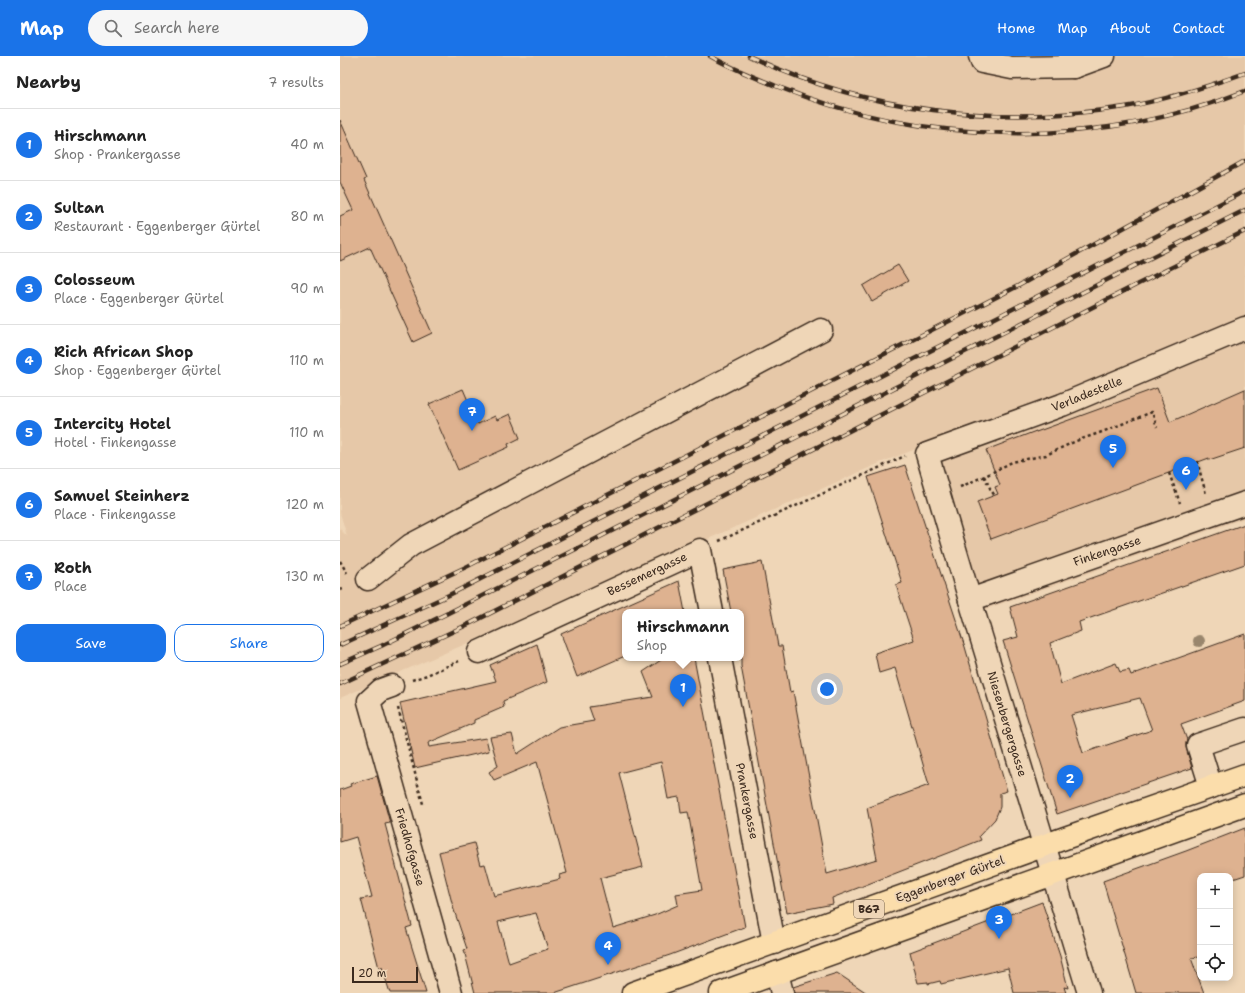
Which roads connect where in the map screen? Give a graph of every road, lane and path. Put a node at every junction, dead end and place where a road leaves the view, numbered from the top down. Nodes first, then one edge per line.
1 (980, 56) edge
2 (1104, 56) edge
3 (1072, 61) edge
4 (1245, 328) edge
5 (821, 330) dead end
6 (1156, 427) dead end
7 (927, 454) junction
8 (1196, 460) dead end
9 (1169, 473) dead end
10 (984, 476) junction
11 (956, 488) dead end
12 (995, 496) dead end
13 (1208, 498) dead end
14 (1245, 503) edge
15 (1182, 508) dead end
16 (700, 550) junction
17 (368, 579) dead end
18 (970, 600) junction
19 (711, 609) edge
20 (479, 652) joint
21 (721, 661) edge
22 (392, 686) junction
23 (1245, 729) edge
24 (1245, 775) edge
25 (1211, 787) junction
26 (423, 805) dead end
27 (1245, 805) edge
28 (1044, 846) junction
29 (1053, 874) junction
30 (774, 943) junction
31 (779, 983) edge
32 (451, 993) edge
33 (633, 993) edge
34 (721, 993) edge
35 (1089, 993) edge

1 - 3 street
2 - 3 street
4 - 7 street, Verladestelle
5 - 17 street
6 - 10 path
7 - 16 path, Bessemergasse
7 - 18 street, Niesenbergergasse
8 - 13 path
9 - 15 path
10 - 11 path
10 - 12 path
14 - 18 street, Finkengasse
16 - 19 street
16 - 20 street, Bessemergasse
18 - 28 street, Niesenbergergasse
20 - 22 path
21 - 30 street, Prankergasse
22 - 26 path
22 - 32 street, Friedhofgasse
23 - 25 street
24 - 25 main road, Eggenberger Gürtel / B67
25 - 28 main road, Eggenberger Gürtel / B67
27 - 29 main road, B67
28 - 29 street, Niesenbergergasse
28 - 30 main road, Eggenberger Gürtel / B67
29 - 31 main road, B67
29 - 35 street, Niesenbergergasse
30 - 33 main road, Eggenberger Gürtel / B67
31 - 34 main road, B67

